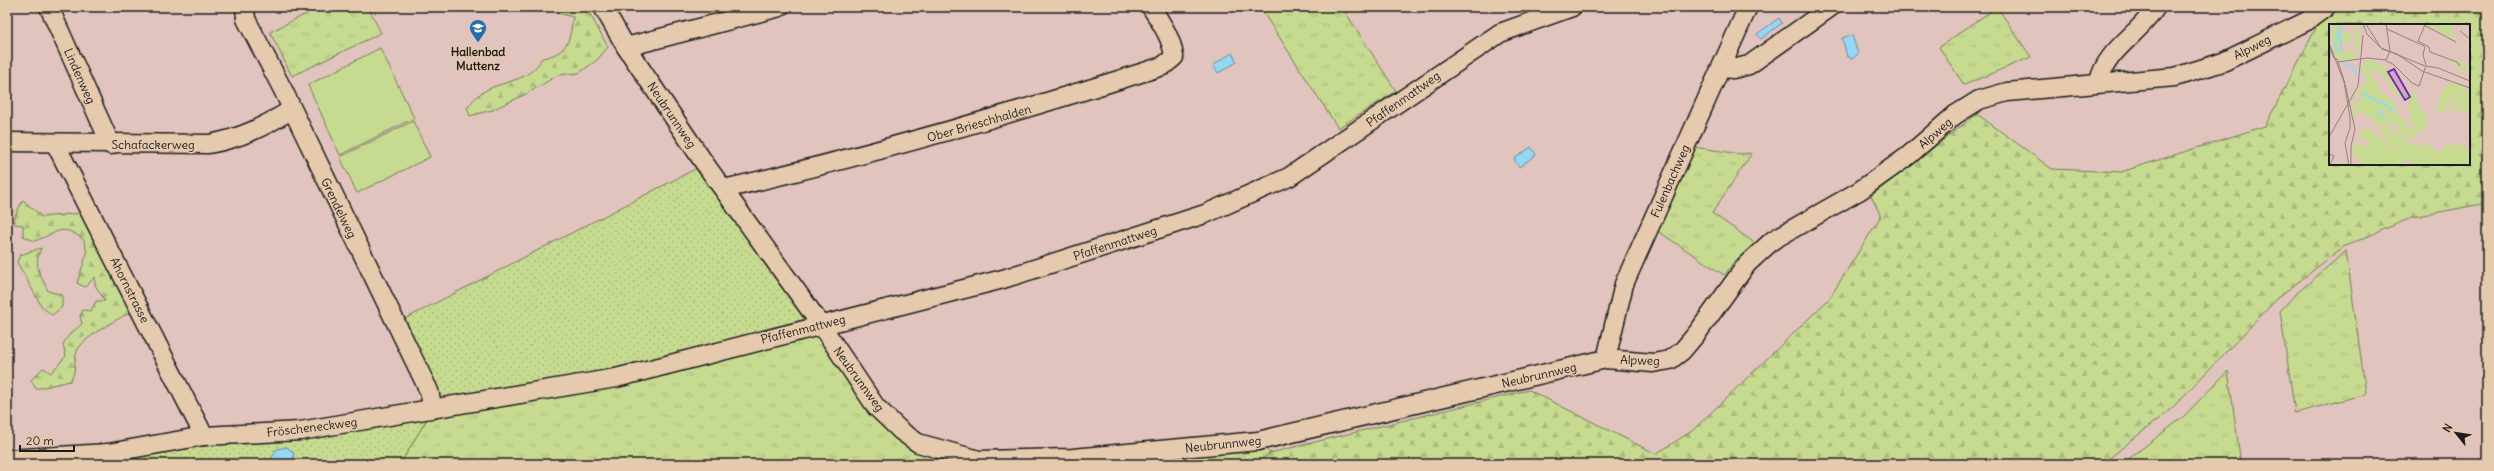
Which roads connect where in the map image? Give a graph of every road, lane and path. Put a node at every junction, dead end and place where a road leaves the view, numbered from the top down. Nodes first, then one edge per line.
1 (49, 7) edge
2 (245, 7) edge
3 (604, 7) edge
4 (780, 7) edge
5 (1150, 7) edge
6 (1572, 7) edge
7 (1748, 7) edge
8 (1831, 7) edge
9 (2156, 7) edge
10 (2326, 8) edge
11 (1546, 11) edge
12 (626, 47) junction
13 (1721, 68) junction
14 (2099, 82) junction
15 (292, 110) junction
16 (7, 142) edge
17 (55, 143) junction
18 (111, 145) junction
19 (724, 189) junction
20 (821, 325) junction
21 (1606, 359) junction
22 (616, 378) joint
23 (433, 409) junction
24 (204, 436) junction
25 (7, 459) edge

1 - 18 street, Lindenweg
2 - 15 street, Grendelweg
3 - 12 street, Neubrunnweg
4 - 12 street
5 - 19 street, Ober Brieschhalden
6 - 11 street, Pfaffenmattweg
7 - 13 street, Fulenbachweg
8 - 13 street
9 - 14 street
10 - 14 street, Alpweg
11 - 20 street, Pfaffenmattweg
12 - 19 street, Neubrunnweg
13 - 21 street, Fulenbachweg
14 - 21 street, Alpweg
15 - 18 street, Schafackerweg
15 - 23 street, Grendelweg
16 - 17 street, Schafackerweg
17 - 18 street, Schafackerweg
17 - 24 street, Ahornstrasse
19 - 20 street, Neubrunnweg
20 - 21 street, Neubrunnweg
20 - 22 street, Pfaffenmattweg
22 - 23 street, Fröscheneckweg
23 - 24 street, Fröscheneckweg
24 - 25 street, Fröscheneckweg

